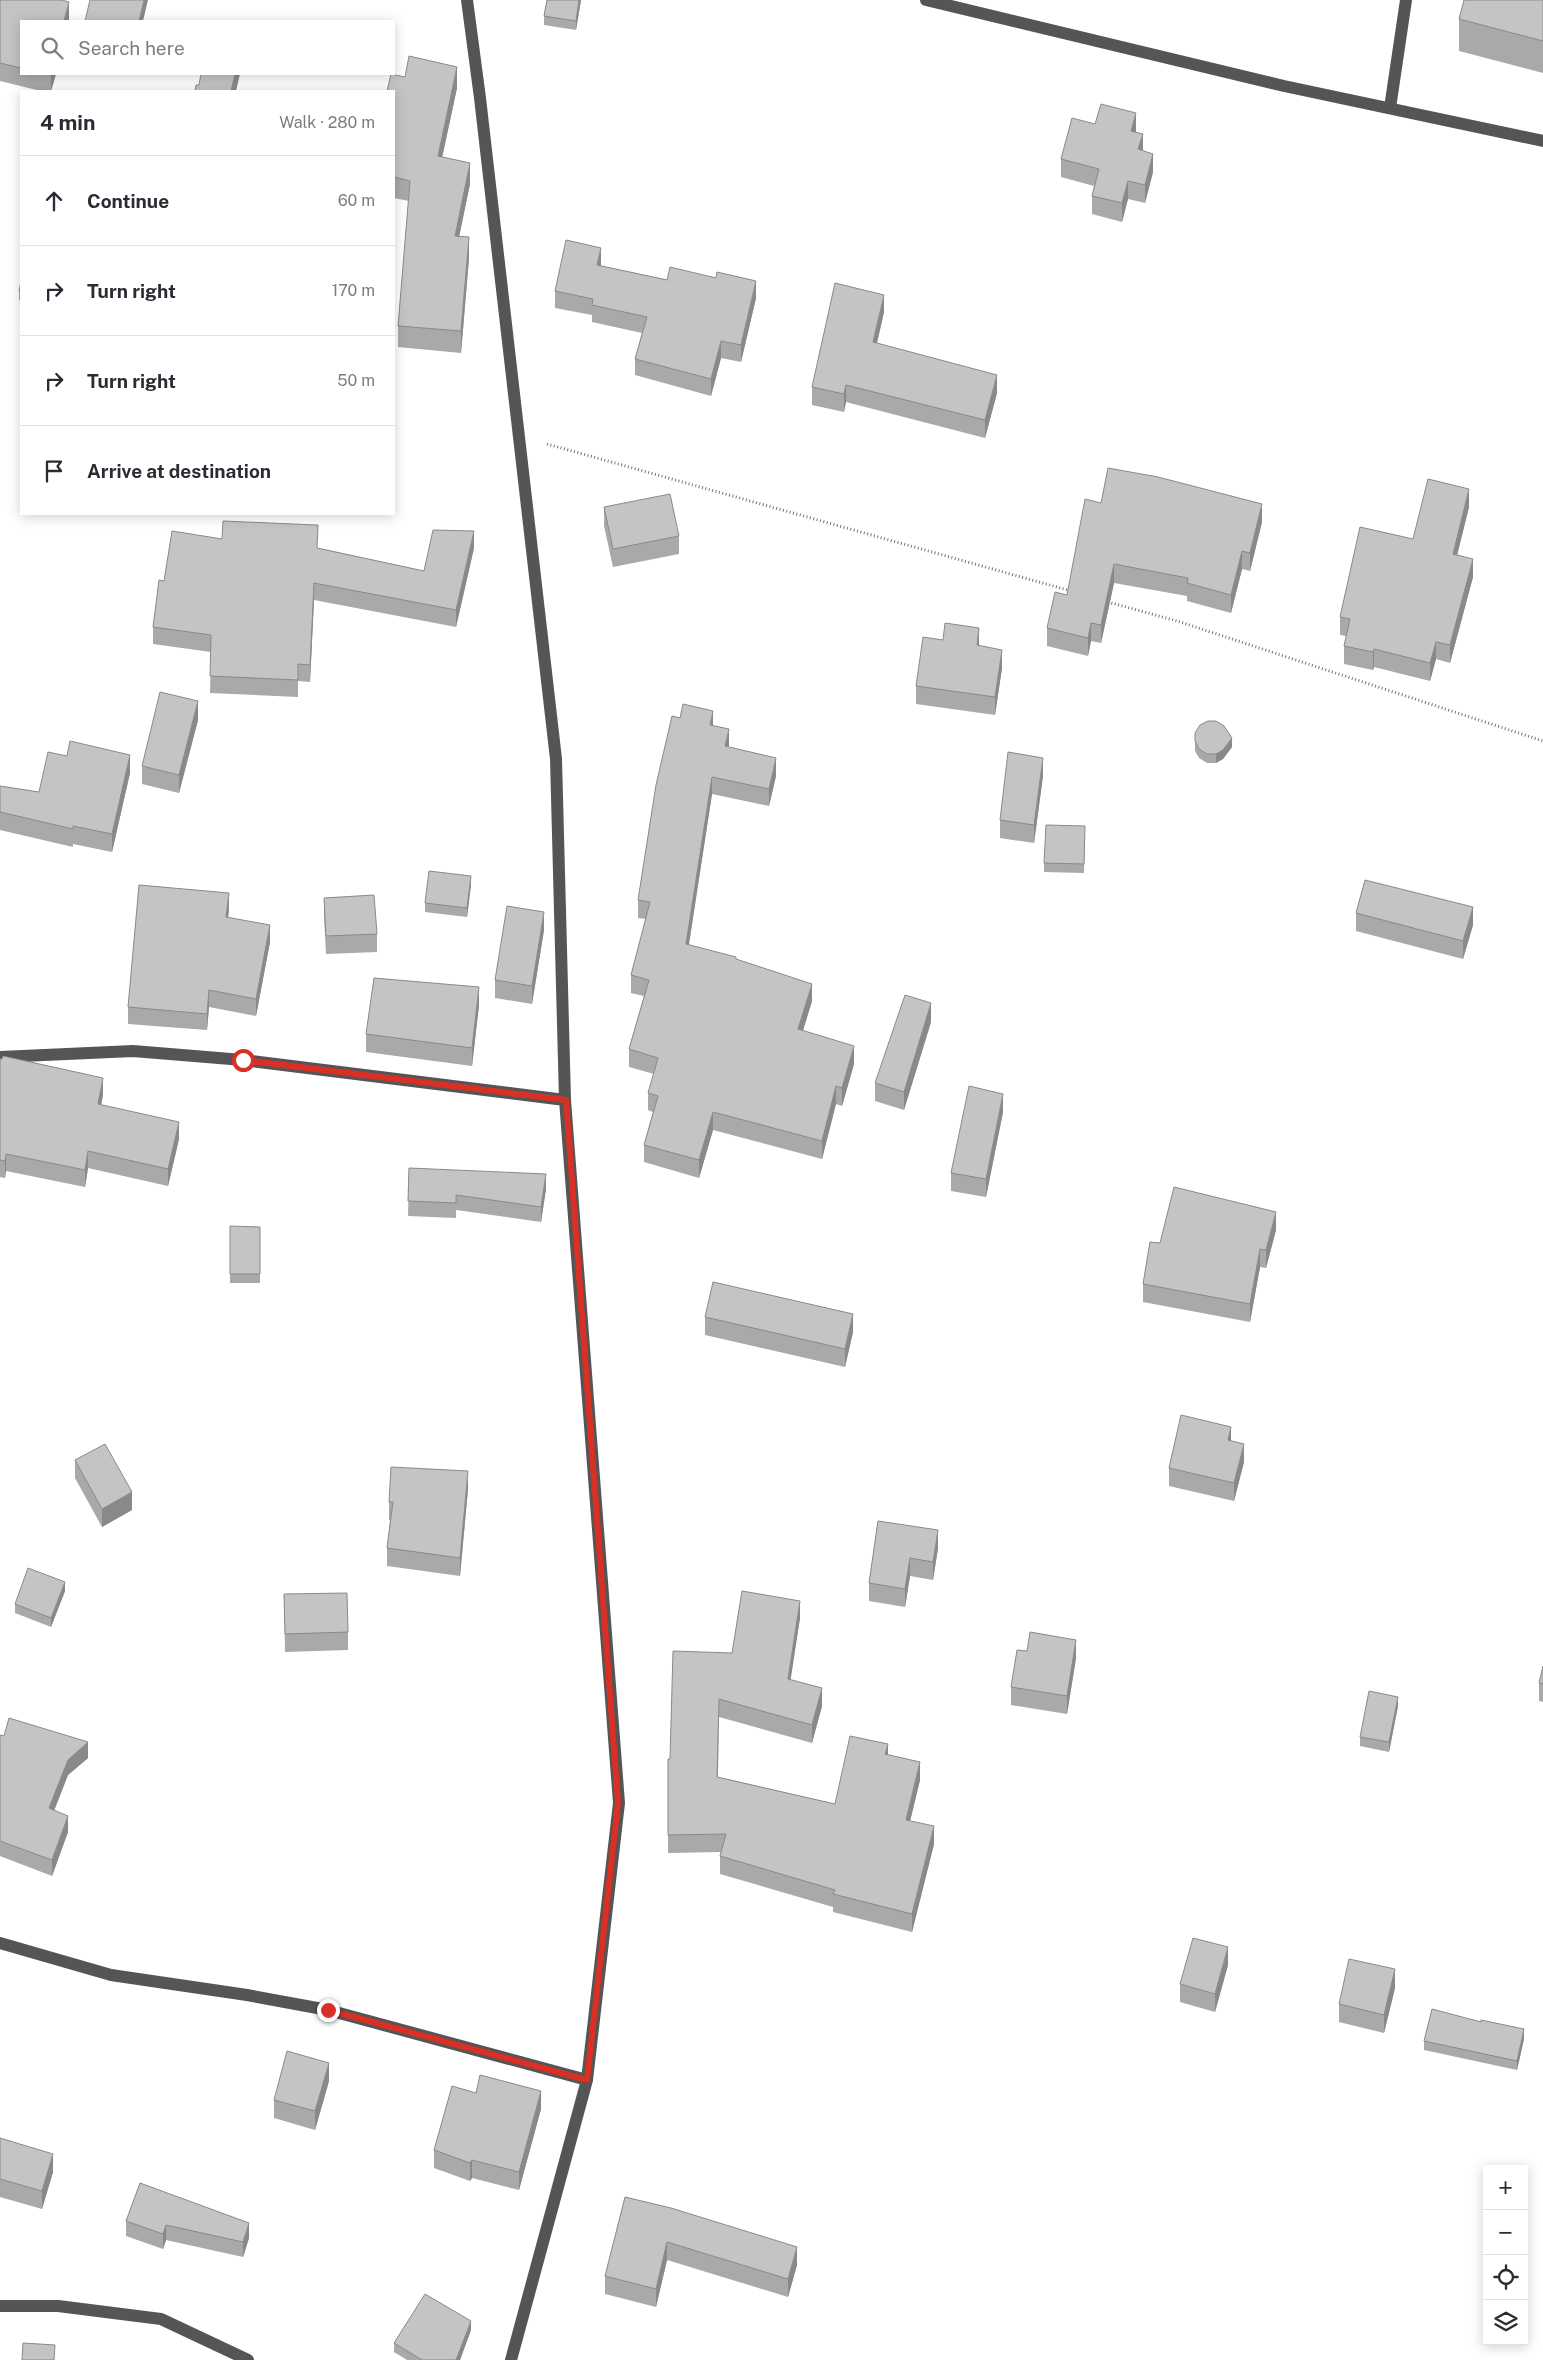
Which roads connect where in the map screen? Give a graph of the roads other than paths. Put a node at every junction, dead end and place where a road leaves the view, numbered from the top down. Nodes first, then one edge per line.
1 (467, 0) edge
2 (926, 0) edge
3 (1406, 0) edge
4 (1390, 108) junction
5 (1543, 141) edge
6 (0, 1057) edge
7 (566, 1100) junction
8 (0, 1943) edge
9 (587, 2080) junction
10 (0, 2306) edge
11 (248, 2360) edge
12 (511, 2360) edge

1 - 7 street
2 - 4 street
3 - 4 street
4 - 5 street
6 - 7 street
7 - 9 street
8 - 9 street
9 - 12 street
10 - 11 street

